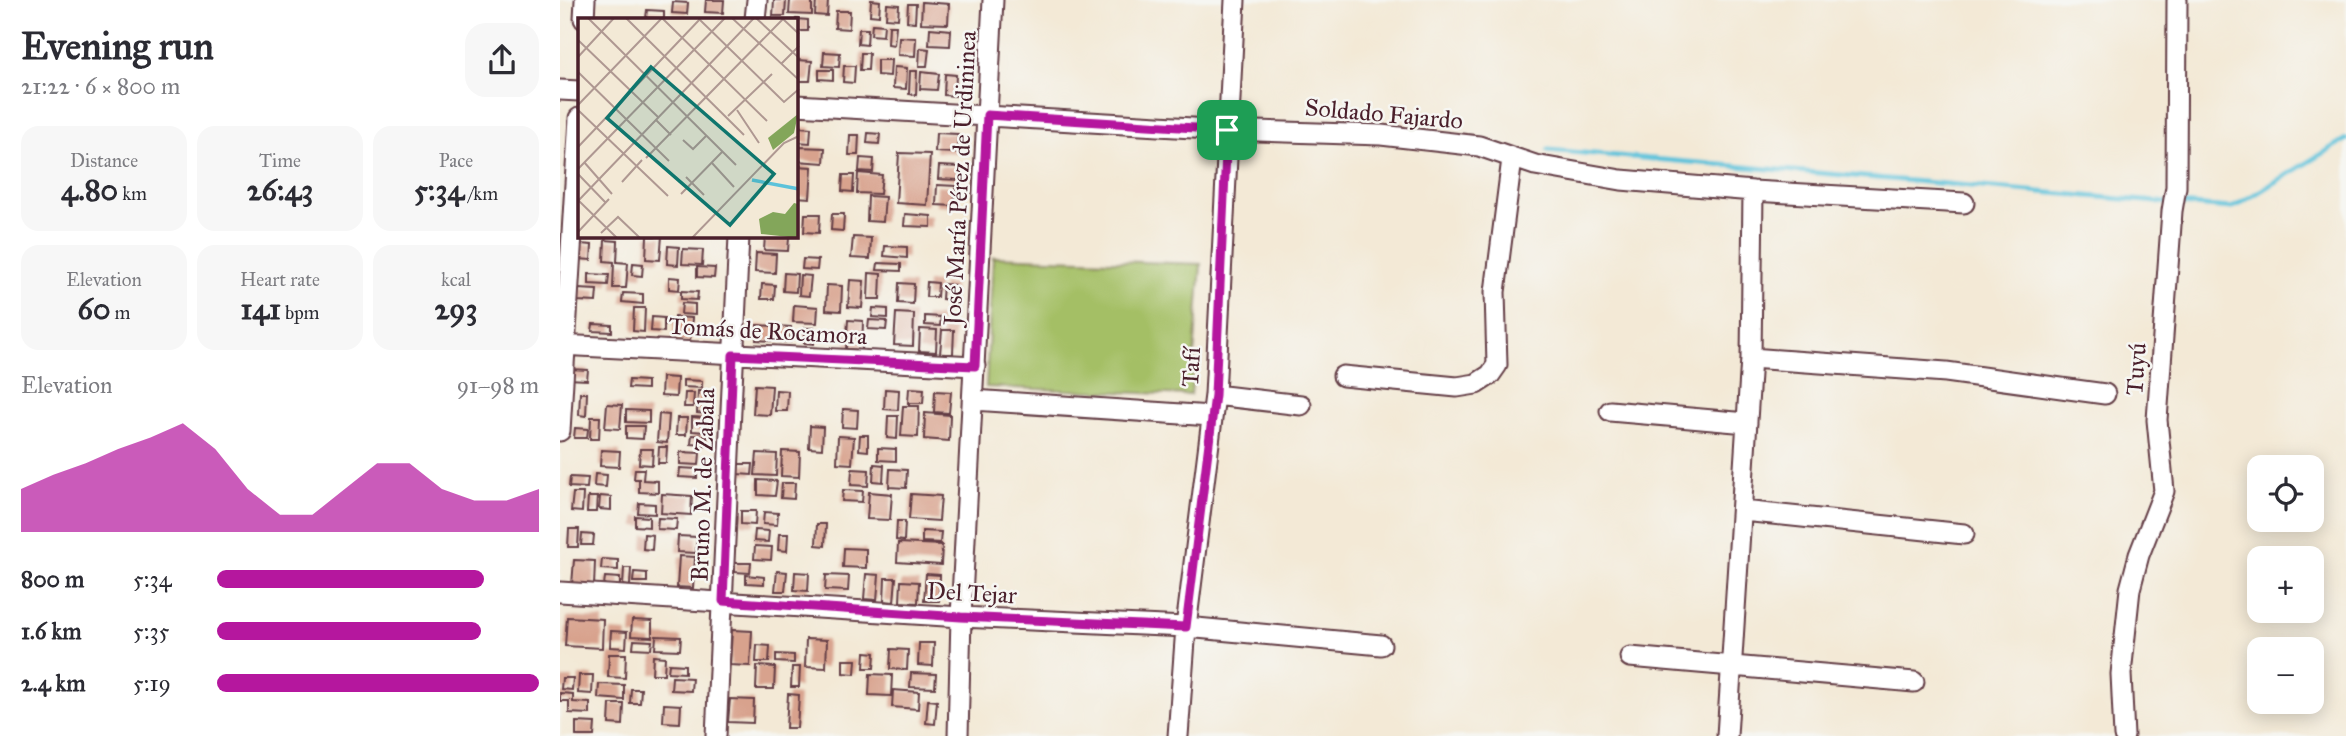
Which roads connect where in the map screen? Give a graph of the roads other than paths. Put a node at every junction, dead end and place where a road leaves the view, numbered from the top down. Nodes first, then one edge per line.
1 (585, 0) edge
2 (757, 0) edge
3 (993, 0) edge
4 (1235, 0) edge
5 (2177, 0) edge
6 (584, 18) edge
7 (755, 18) edge
8 (560, 90) edge
9 (578, 91) edge
10 (798, 104) edge
11 (987, 115) junction
12 (1227, 130) junction
13 (578, 131) edge
14 (1512, 159) junction
15 (1754, 191) junction
16 (1964, 203) dead end
17 (739, 238) edge
18 (562, 345) edge
19 (733, 355) junction
20 (1751, 358) junction
21 (975, 366) junction
22 (1343, 376) dead end
23 (2105, 394) dead end
24 (1215, 395) junction
25 (973, 400) junction
26 (1301, 405) dead end
27 (1610, 411) dead end
28 (1211, 416) junction
29 (1747, 423) junction
30 (560, 431) edge
31 (1743, 511) junction
32 (1964, 534) dead end
33 (560, 592) edge
34 (723, 601) junction
35 (961, 617) junction
36 (1186, 627) junction
37 (1381, 645) dead end
38 (1630, 657) dead end
39 (1731, 666) junction
40 (1914, 682) dead end
41 (716, 736) edge
42 (957, 736) edge
43 (1178, 736) edge
44 (1727, 736) edge
45 (2124, 736) edge

1 - 6 street
2 - 7 street
3 - 11 street, José María Pérez de Urdininea
4 - 12 street, Tafí
5 - 45 street, Tuyú
8 - 9 street
10 - 11 street, Soldado Fajardo
11 - 12 street, Soldado Fajardo
11 - 21 street, José María Pérez de Urdininea
12 - 14 street, Soldado Fajardo
12 - 24 street, Tafí
13 - 18 street
14 - 15 street, Soldado Fajardo
14 - 22 street
15 - 16 street, Soldado Fajardo
15 - 20 street
17 - 19 street, Bruno M. de Zabala
18 - 19 street, Tomás de Rocamora
18 - 30 street
19 - 21 street, Tomás de Rocamora
19 - 34 street, Bruno M. de Zabala
20 - 23 street
20 - 29 street
21 - 25 street, José María Pérez de Urdininea
24 - 26 street
24 - 28 street, Tafí
25 - 28 street
25 - 35 street, José María Pérez de Urdininea
27 - 29 street
28 - 36 street, Tafí
29 - 31 street
31 - 32 street
31 - 39 street
33 - 34 street, Del Tejar
34 - 35 street, Del Tejar
34 - 41 street, Bruno M. de Zabala
35 - 36 street, Del Tejar
35 - 42 street, José María Pérez de Urdininea
36 - 37 street, Del Tejar
36 - 43 street, Tafí
38 - 39 street
39 - 40 street
39 - 44 street

